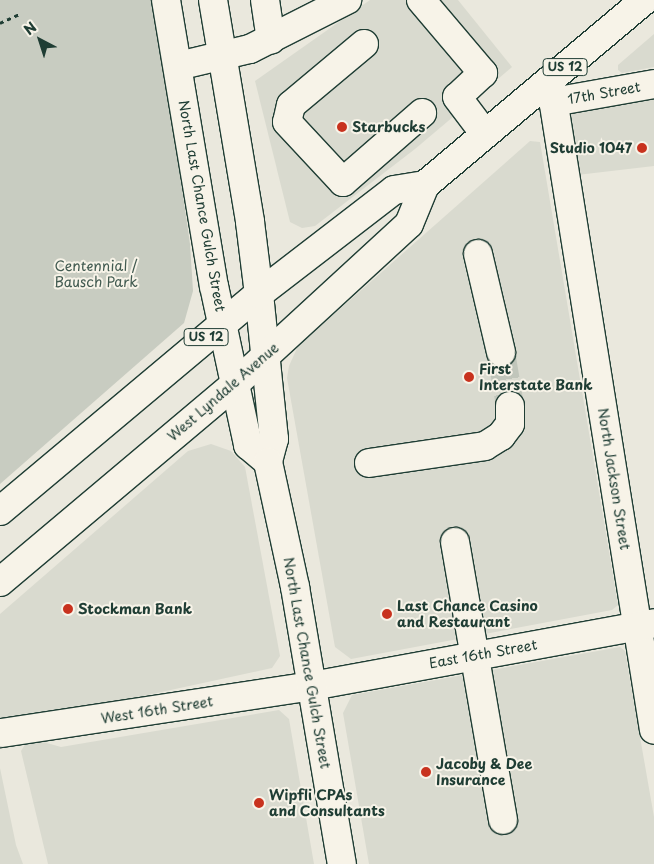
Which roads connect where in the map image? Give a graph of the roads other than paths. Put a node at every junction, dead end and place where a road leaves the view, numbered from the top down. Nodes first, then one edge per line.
1 (166, 0) edge
2 (213, 0) edge
3 (265, 0) edge
4 (347, 0) edge
5 (421, 0) edge
6 (645, 0) edge
7 (271, 40) junction
8 (364, 44) dead end
9 (223, 58) junction
10 (178, 66) junction
11 (654, 84) edge
12 (552, 91) junction
13 (422, 113) dead end
14 (485, 134) junction
15 (425, 185) junction
16 (478, 254) dead end
17 (259, 294) junction
18 (222, 323) junction
19 (501, 352) tunnel mouth
20 (265, 356) junction
21 (235, 384) junction
22 (510, 406) tunnel mouth
23 (268, 462) junction
24 (369, 463) dead end
25 (0, 511) edge
26 (455, 542) dead end
27 (0, 582) edge
28 (646, 625) edge
29 (475, 656) junction
30 (312, 686) junction
31 (654, 730) edge
32 (1, 733) edge
33 (504, 820) dead end
34 (342, 864) edge

1 - 10 main road, North Last Chance Gulch Street
2 - 9 main road, North Last Chance Gulch Street
3 - 7 main road
4 - 7 main road
5 - 14 main road
6 - 12 main road, West Lyndale Avenue / US 12
7 - 9 main road
8 - 13 main road
9 - 10 main road
9 - 17 main road, North Last Chance Gulch Street
10 - 18 main road, North Last Chance Gulch Street
11 - 12 main road, 17th Street
12 - 14 main road, West Lyndale Avenue / US 12
12 - 28 main road, North Jackson Street
14 - 15 main road, West Lyndale Avenue / US 12
15 - 17 main road, US 12
15 - 20 main road, West Lyndale Avenue / US 12
16 - 19 main road
17 - 18 main road, US 12
17 - 20 main road, North Last Chance Gulch Street
18 - 21 main road, North Last Chance Gulch Street
18 - 25 main road, US 12
20 - 21 main road, West Lyndale Avenue / US 12
20 - 23 main road, North Last Chance Gulch Street
21 - 23 main road, North Last Chance Gulch Street
21 - 27 main road, West Lyndale Avenue / US 12
22 - 24 main road
23 - 30 main road, North Last Chance Gulch Street
26 - 29 main road
28 - 29 main road, East 16th Street
28 - 31 main road, North Jackson Street
29 - 30 main road, East 16th Street
29 - 33 main road
30 - 32 main road, West 16th Street
30 - 34 main road, North Last Chance Gulch Street

